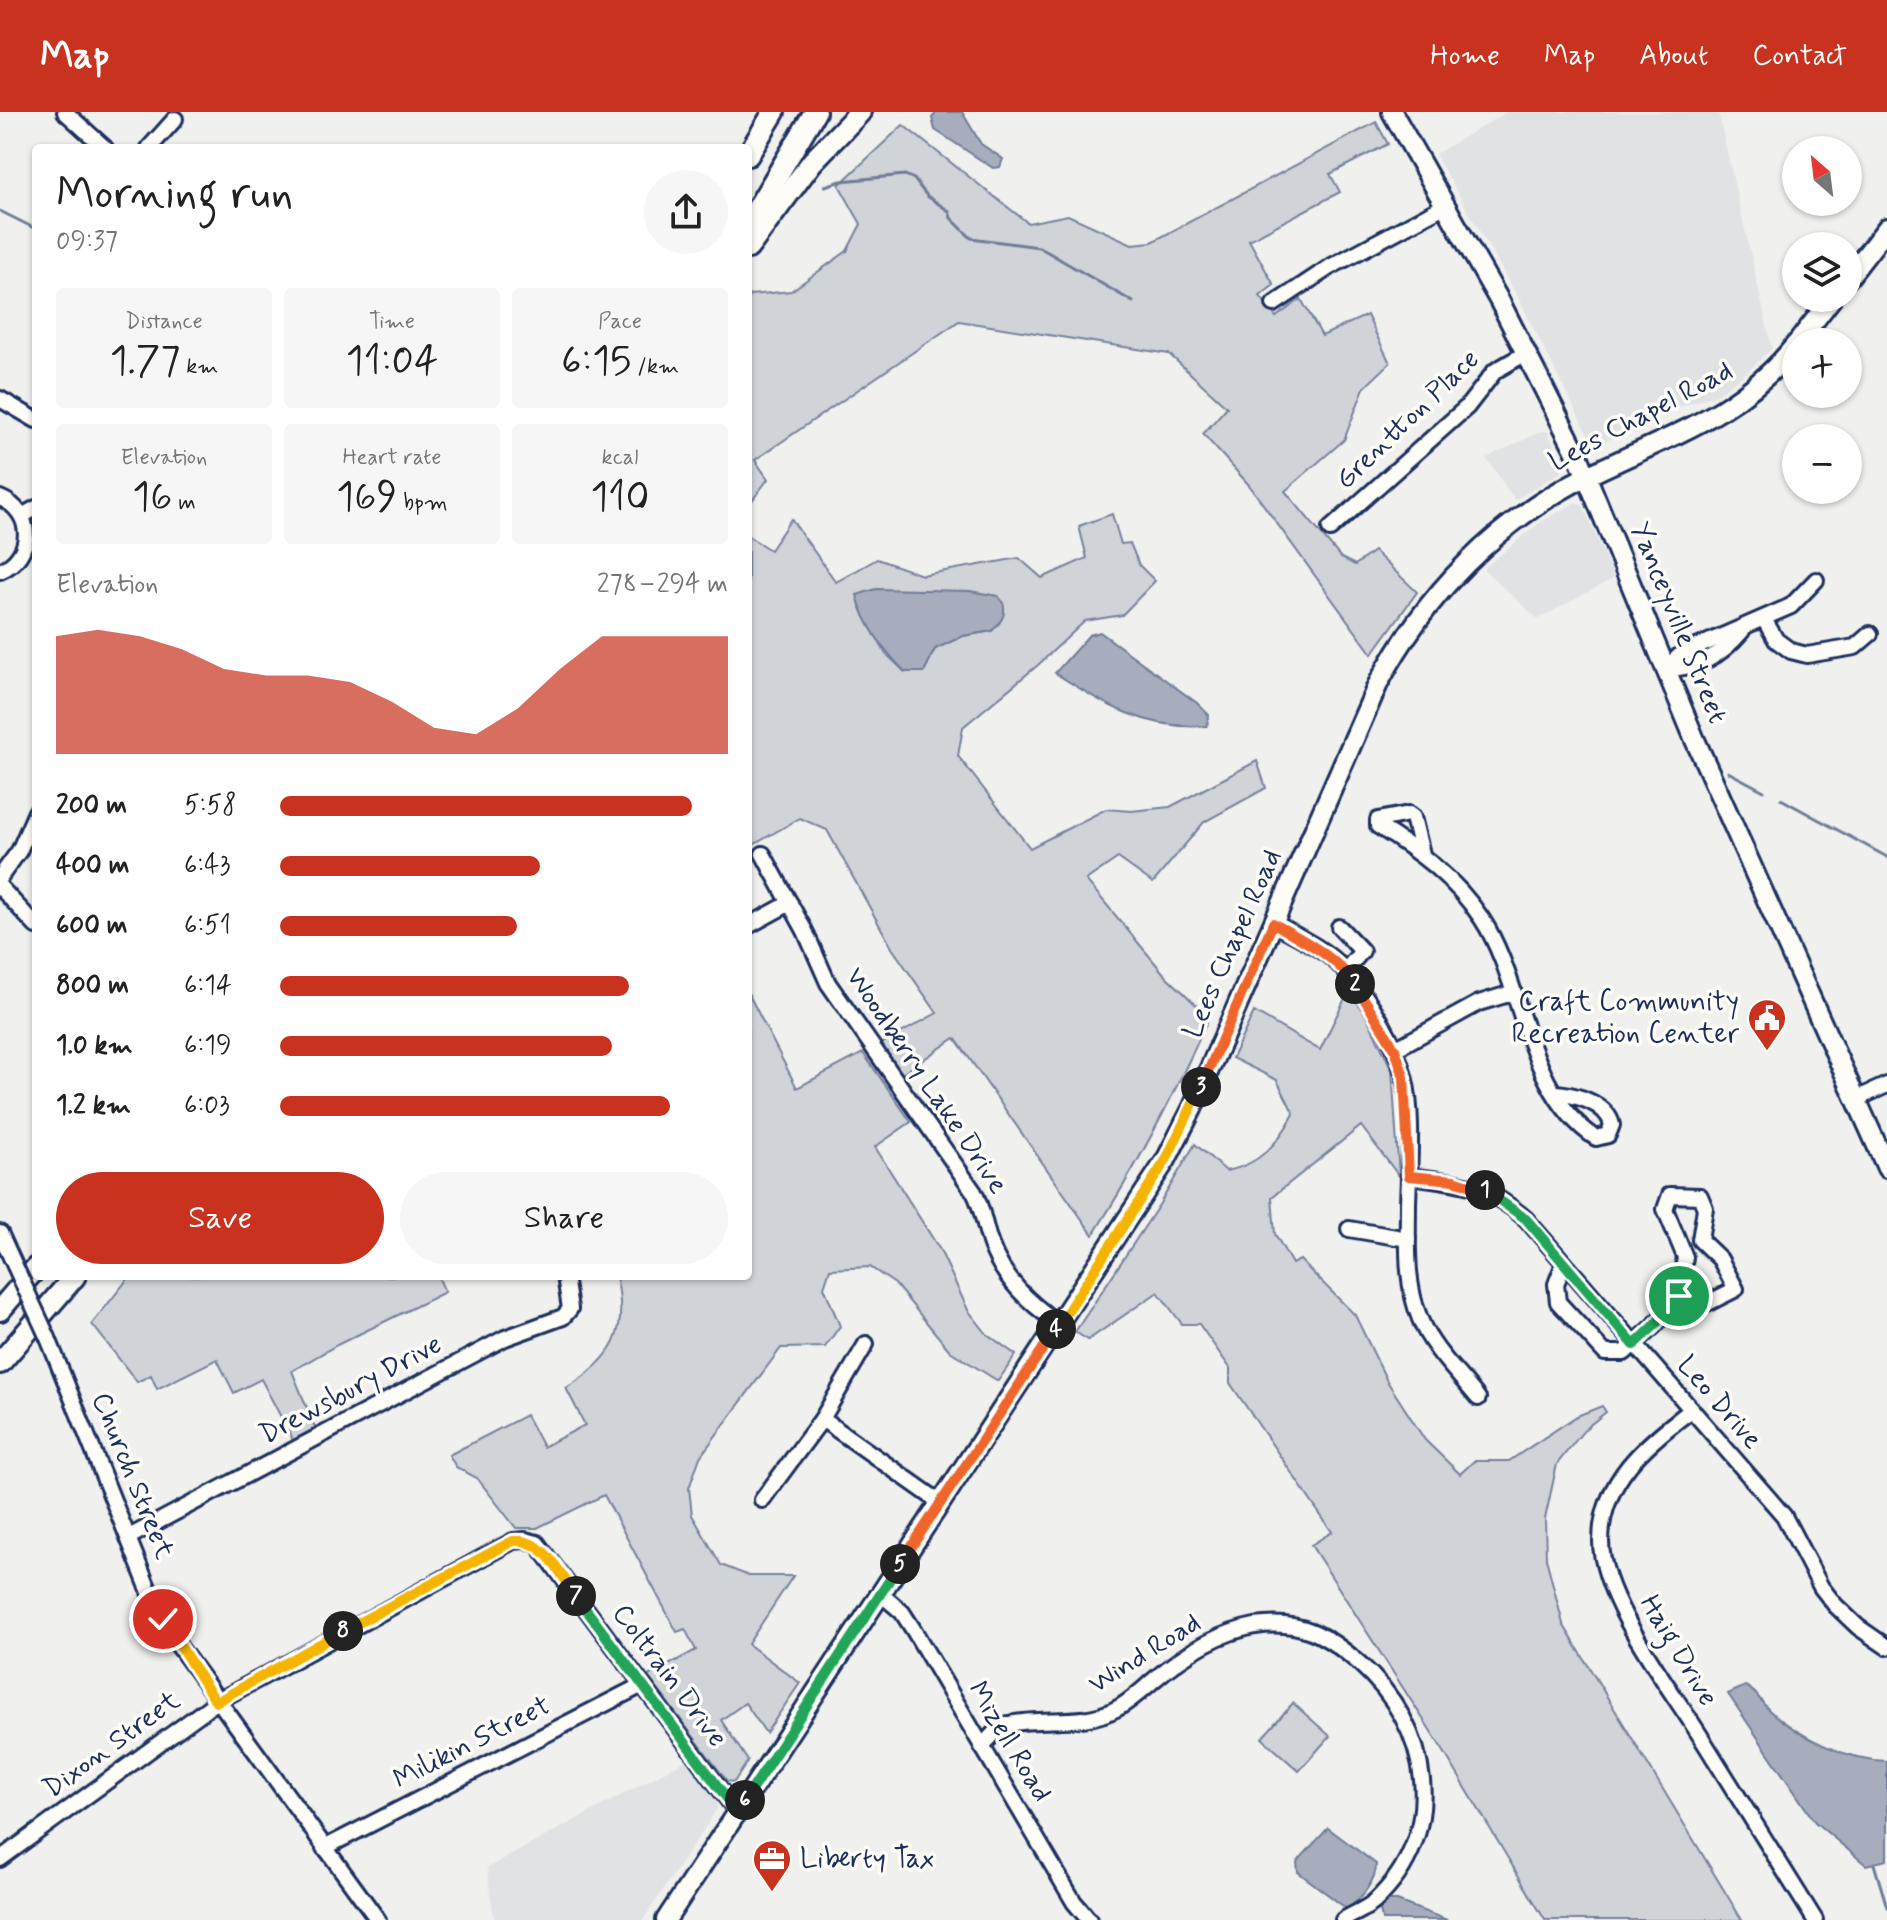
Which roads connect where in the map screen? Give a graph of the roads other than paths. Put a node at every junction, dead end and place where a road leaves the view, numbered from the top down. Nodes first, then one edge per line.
1 (65, 112) edge
2 (774, 112) edge
3 (815, 112) edge
4 (860, 112) edge
5 (1392, 112) edge
6 (175, 119) dead end
7 (101, 144) edge
8 (153, 144) edge
9 (752, 148) edge
10 (1444, 206) junction
11 (752, 217) edge
12 (1887, 228) edge
13 (752, 243) edge
14 (1862, 260) edge
15 (1274, 304) dead end
16 (1821, 312) edge
17 (1809, 328) edge
18 (1526, 353) junction
19 (1782, 360) edge
20 (0, 399) edge
21 (32, 418) edge
22 (1587, 477) junction
23 (0, 498) edge
24 (32, 510) edge
25 (22, 516) junction
26 (1330, 529) dead end
27 (0, 571) edge
28 (1816, 580) dead end
29 (1764, 619) junction
30 (1870, 634) dead end
31 (1665, 669) junction
32 (32, 821) edge
33 (763, 854) dead end
34 (1422, 854) junction
35 (0, 877) edge
36 (0, 887) edge
37 (790, 903) junction
38 (32, 922) edge
39 (1273, 923) junction
40 (752, 924) edge
41 (1339, 927) dead end
42 (1345, 971) junction
43 (1512, 993) junction
44 (1395, 1049) junction
45 (1887, 1085) edge
46 (1557, 1093) dead end
47 (1856, 1099) junction
48 (1887, 1168) edge
49 (1409, 1176) junction
50 (1349, 1229) dead end
51 (0, 1233) edge
52 (1408, 1239) junction
53 (1706, 1249) junction
54 (1685, 1257) junction
55 (1564, 1263) junction
56 (26, 1267) edge
57 (72, 1280) edge
58 (566, 1280) edge
59 (1679, 1296) junction
60 (0, 1310) edge
61 (1059, 1324) junction
62 (866, 1344) dead end
63 (1634, 1345) junction
64 (0, 1363) edge
65 (1478, 1398) dead end
66 (1690, 1411) junction
67 (822, 1419) junction
68 (762, 1500) dead end
69 (941, 1503) junction
70 (129, 1537) junction
71 (525, 1540) joint
72 (881, 1594) junction
73 (1887, 1647) edge
74 (642, 1685) junction
75 (216, 1702) junction
76 (982, 1747) junction
77 (737, 1812) junction
78 (324, 1848) junction
79 (0, 1859) edge
80 (378, 1920) edge
81 (666, 1920) edge
82 (1089, 1920) edge
83 (1343, 1920) edge
84 (1815, 1920) edge

1 - 7 street
2 - 9 highway
3 - 11 highway
4 - 13 highway
5 - 10 main road, Yanceyville Street
6 - 8 street
10 - 15 street
10 - 18 main road, Yanceyville Street
12 - 14 main road
16 - 17 main road, Lees Chapel Road
18 - 22 main road, Yanceyville Street
18 - 26 street, Grentton Place
19 - 22 main road, Lees Chapel Road
20 - 21 street
22 - 31 main road, Yanceyville Street
22 - 39 main road, Lees Chapel Road
23 - 25 street
24 - 25 street
25 - 27 street
28 - 29 street
29 - 30 street
29 - 31 street
31 - 47 main road, Yanceyville Street
32 - 35 street
33 - 37 street, Woodberry Lake Drive
34 - 34 street
34 - 43 street
36 - 38 street
37 - 40 street
37 - 61 street, Woodberry Lake Drive
39 - 42 street
39 - 61 main road, Lees Chapel Road
41 - 42 street
42 - 44 street
43 - 44 street
43 - 46 street
44 - 49 street
45 - 47 street
47 - 48 main road, Yanceyville Street
49 - 52 street
49 - 55 street, Leo Drive
50 - 52 street
51 - 56 street, Church Street
52 - 65 street
53 - 54 street
53 - 54 street
53 - 59 street
54 - 59 street
55 - 63 street, Leo Drive
55 - 63 street
56 - 60 highway
56 - 70 street, Church Street, bridge
57 - 64 highway
58 - 70 street, Drewsbury Drive
59 - 63 street
61 - 69 main road, Lees Chapel Road
62 - 67 street
63 - 66 street, Leo Drive
66 - 73 street, Leo Drive
66 - 84 street, Haig Drive
67 - 68 street
67 - 69 street
69 - 72 main road, Lees Chapel Road
70 - 75 street, Church Street
71 - 74 street, Coltrain Drive
71 - 75 street, Dixon Street
72 - 76 street, Mizell Road
72 - 77 main road, Lees Chapel Road
74 - 77 street, Coltrain Drive
74 - 78 street, Milikin Street
75 - 78 street, Church Street
75 - 79 street, Dixon Street
76 - 82 street, Mizell Road
76 - 83 street, Wind Road
77 - 81 main road, Lees Chapel Road
78 - 80 street, Church Street

